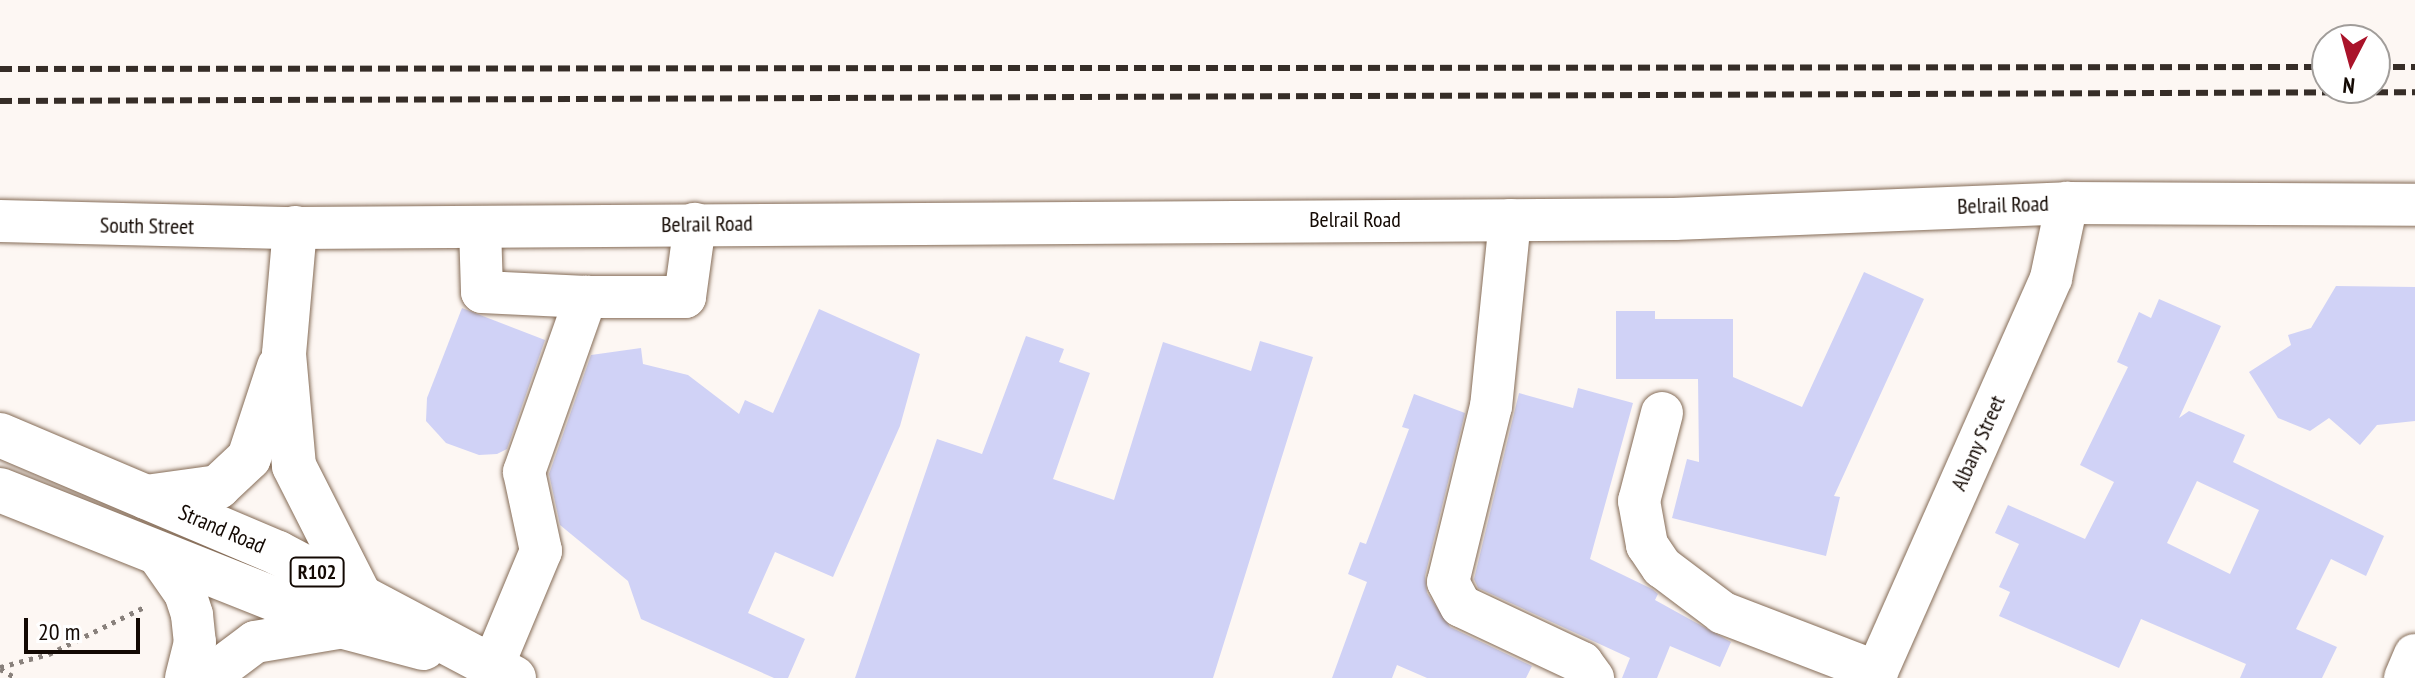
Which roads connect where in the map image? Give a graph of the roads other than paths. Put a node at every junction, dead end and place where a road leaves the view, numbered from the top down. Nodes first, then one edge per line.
1 (2067, 203) junction
2 (2415, 205) edge
3 (1510, 220) junction
4 (0, 221) edge
5 (695, 224) junction
6 (480, 227) junction
7 (295, 228) junction
8 (586, 297) junction
9 (284, 354) junction
10 (1662, 413) dead end
11 (0, 435) edge
12 (0, 490) edge
13 (146, 497) junction
14 (159, 556) junction
15 (351, 610) junction
16 (2415, 655) edge
17 (495, 670) edge
18 (1876, 675) edge
19 (186, 678) edge
20 (207, 678) edge
21 (1593, 678) edge
22 (2405, 678) edge

1 - 2 street, Belrail Road
1 - 3 street, Belrail Road
1 - 18 street, Albany Street
3 - 5 street, Belrail Road
3 - 21 street
4 - 7 street, South Street
5 - 6 street, Belrail Road
5 - 8 street
6 - 7 street, Belrail Road
6 - 8 street
7 - 9 main road
8 - 17 street
9 - 13 main road
9 - 15 main road
10 - 18 street
11 - 13 main road, Strand Road / R102
12 - 14 main road, Strand Road / R102
13 - 15 main road, Strand Road / R102
14 - 15 main road, Strand Road / R102
14 - 19 street
15 - 17 main road, Strand Road / R102
15 - 20 street
16 - 22 street

